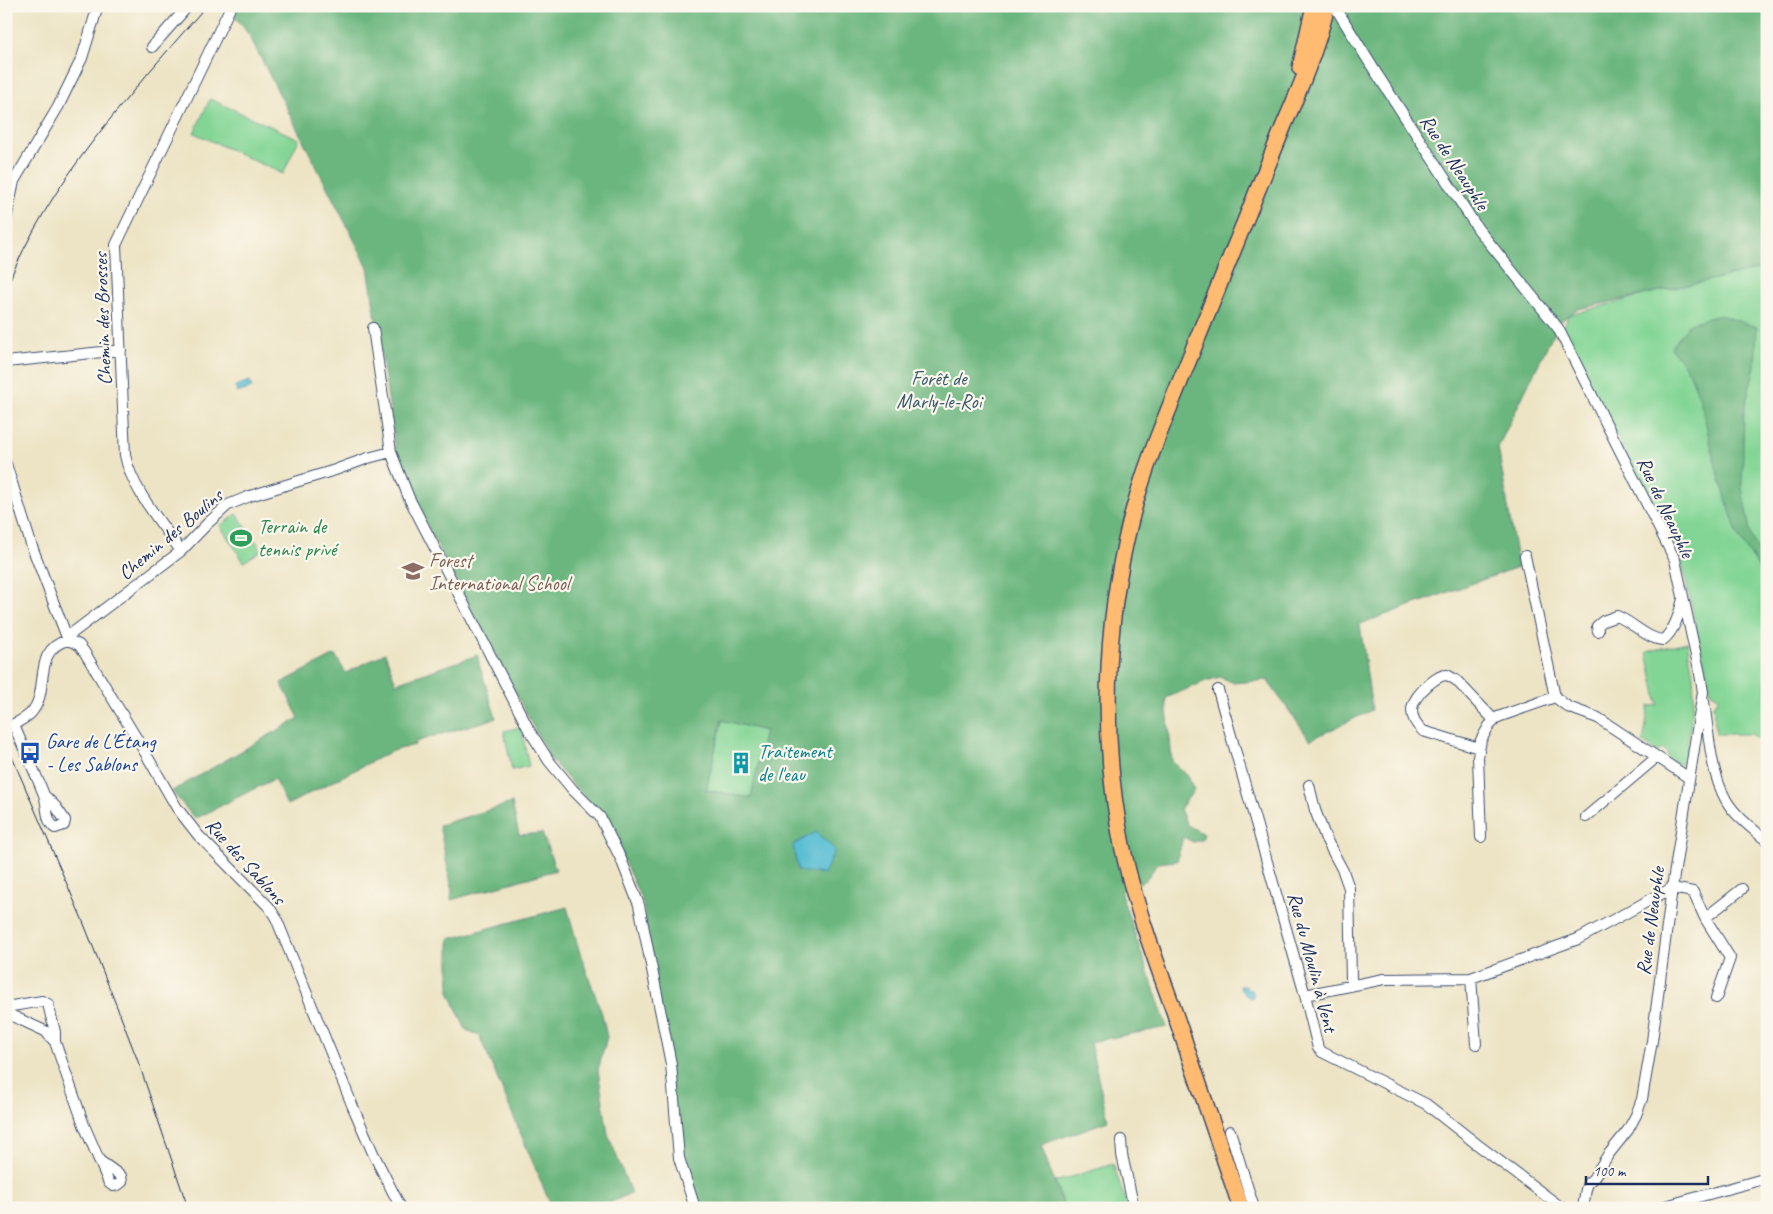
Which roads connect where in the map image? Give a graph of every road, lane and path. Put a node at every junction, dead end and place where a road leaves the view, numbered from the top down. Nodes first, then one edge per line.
1 (98, 6) edge
2 (188, 6) edge
3 (231, 6) edge
4 (1314, 6) edge
5 (1327, 6) edge
6 (1333, 6) edge
7 (152, 47) dead end
8 (1284, 125) junction
9 (6, 220) edge
10 (373, 328) dead end
11 (121, 350) junction
12 (6, 362) edge
13 (391, 452) junction
14 (6, 464) edge
15 (181, 552) junction
16 (1525, 556) dead end
17 (1683, 598) junction
18 (1598, 631) dead end
19 (68, 638) junction
20 (1218, 690) dead end
21 (1703, 692) junction
22 (1555, 697) junction
23 (1494, 720) junction
24 (10, 726) edge
25 (1479, 748) junction
26 (1657, 757) junction
27 (1689, 778) junction
28 (1308, 786) dead end
29 (45, 796) dead end
30 (1586, 818) dead end
31 (1481, 836) dead end
32 (1767, 841) edge
33 (1672, 888) junction
34 (1742, 889) dead end
35 (1705, 918) junction
36 (1471, 978) junction
37 (1353, 985) junction
38 (1305, 995) junction
39 (1716, 998) dead end
40 (6, 1007) edge
41 (6, 1013) edge
42 (55, 1042) junction
43 (1476, 1044) dead end
44 (1230, 1130) dead end
45 (1121, 1140) dead end
46 (100, 1160) dead end
47 (1767, 1178) edge
48 (1593, 1179) junction
49 (401, 1208) edge
50 (694, 1208) edge
51 (1134, 1208) edge
52 (1241, 1208) edge
53 (1254, 1208) edge
54 (1562, 1208) edge
55 (1583, 1208) edge
56 (1590, 1208) edge
57 (1658, 1208) edge

1 - 9 street
2 - 7 street
3 - 11 street, Chemin des Brosses
4 - 8 main road
5 - 8 main road
6 - 17 street, Rue de Neauphle
8 - 52 main road
10 - 13 street
11 - 12 street
11 - 15 street, Chemin des Brosses
13 - 15 street, Chemin des Boulins
13 - 50 street
14 - 19 street
15 - 19 street, Chemin des Boulins
16 - 22 street
17 - 18 street
17 - 21 street, Rue de Neauphle
19 - 24 street, Chemin des Boulins
19 - 49 street, Rue des Sablons
20 - 38 street, Rue du Moulin à Vent
21 - 27 street, Rue de Neauphle
21 - 32 street
22 - 23 street
22 - 26 street
23 - 25 street
23 - 25 street
24 - 29 street
25 - 31 street
26 - 27 street
26 - 30 street
27 - 33 street, Rue de Neauphle
28 - 37 street
33 - 35 street
33 - 36 street
33 - 48 street, Rue de Neauphle
34 - 35 street
35 - 39 street
36 - 37 street
36 - 43 street
37 - 38 street
38 - 54 street, Rue du Moulin à Vent
40 - 42 street
41 - 42 street
42 - 46 street
44 - 53 street
45 - 51 street
47 - 57 street
48 - 55 street, Rue de Neauphle
48 - 56 street, Rue de Neauphle

